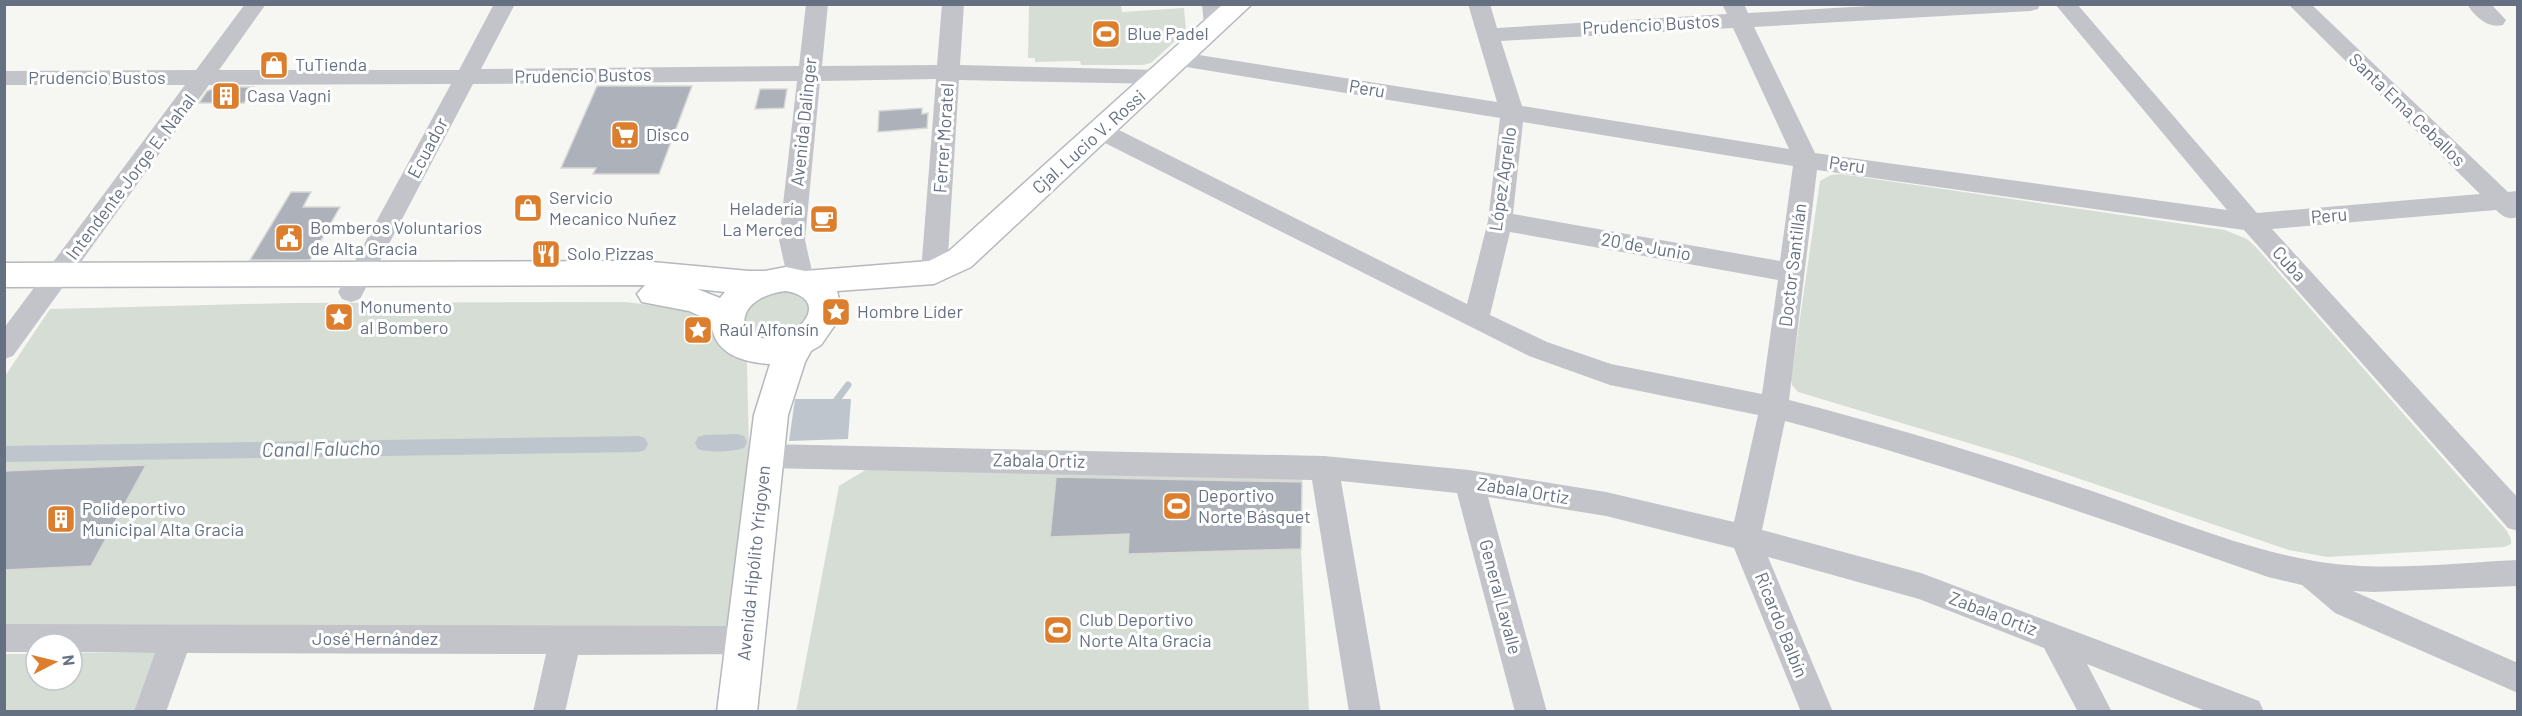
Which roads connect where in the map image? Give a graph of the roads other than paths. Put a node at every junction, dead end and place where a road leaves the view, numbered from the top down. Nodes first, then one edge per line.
1 (256, 4) edge
2 (505, 4) edge
3 (817, 4) edge
4 (953, 4) edge
5 (1239, 4) edge
6 (1479, 4) edge
7 (2030, 4) edge
8 (2065, 4) edge
9 (2298, 4) edge
10 (2477, 4) edge
11 (1737, 12) edge
12 (1214, 15) edge
13 (2495, 20) dead end
14 (1488, 35) junction
15 (1170, 68) junction
16 (949, 72) junction
17 (809, 73) junction
18 (465, 77) junction
19 (4, 78) edge
20 (205, 78) junction
21 (1512, 113) junction
22 (1101, 131) junction
23 (1806, 159) junction
24 (2512, 206) edge
25 (1500, 221) junction
26 (2251, 222) junction
27 (1793, 273) junction
28 (921, 274) junction
29 (4, 275) edge
30 (786, 281) junction
31 (356, 282) junction
32 (50, 285) junction
33 (4, 295) edge
34 (826, 308) junction
35 (728, 315) junction
36 (1476, 320) junction
37 (798, 345) junction
38 (4, 349) edge
39 (759, 352) junction
40 (1774, 407) junction
41 (771, 415) junction
42 (766, 456) junction
43 (1324, 468) junction
44 (1469, 482) junction
45 (2517, 519) edge
46 (1745, 538) junction
47 (2517, 573) edge
48 (2311, 574) junction
49 (4, 638) edge
50 (176, 638) junction
51 (746, 639) junction
52 (2056, 639) junction
53 (565, 640) junction
54 (2517, 678) edge
55 (150, 711) edge
56 (549, 711) edge
57 (737, 711) edge
58 (1365, 711) edge
59 (1531, 711) edge
60 (1817, 711) edge
61 (2096, 711) edge
62 (2248, 711) edge

1 - 20 street, Intendente Jorge E. Nahal
2 - 18 street, Ecuador
3 - 17 street, Avenida Dalinger
4 - 16 street, Ferrer Moratel
5 - 12 main road, Cjal. Lucio V. Rossi
6 - 14 street, López Agrello
7 - 11 street, Prudencio Bustos
8 - 26 street, Cuba
9 - 24 street, Santa Ema Ceballos
10 - 13 street
11 - 14 street, Prudencio Bustos
11 - 23 street
12 - 15 main road, Cjal. Lucio V. Rossi
14 - 21 street, López Agrello
15 - 16 street, Prudencio Bustos
15 - 21 street, Peru
15 - 22 main road, Cjal. Lucio V. Rossi
16 - 17 street, Prudencio Bustos
16 - 28 street, Ferrer Moratel
17 - 18 street, Prudencio Bustos
17 - 30 street, Avenida Dalinger
18 - 20 street, Prudencio Bustos
18 - 31 street, Ecuador
19 - 20 street, Prudencio Bustos
20 - 32 street, Intendente Jorge E. Nahal
21 - 23 street, Peru
21 - 25 street, López Agrello
22 - 28 main road, Cjal. Lucio V. Rossi
22 - 36 street
23 - 26 street, Peru
23 - 27 street, Doctor Santillán
24 - 26 street, Peru
25 - 27 street, 20 de Junio
25 - 36 street, López Agrello
26 - 45 street, Cuba
27 - 40 street, Doctor Santillán
28 - 30 main road
28 - 34 main road
29 - 32 main road
30 - 31 main road
30 - 34 main road
30 - 35 main road
31 - 32 main road
31 - 35 main road
32 - 33 main road
32 - 38 street, Intendente Jorge E. Nahal
34 - 37 main road
35 - 39 main road
36 - 40 street
37 - 39 main road
37 - 41 main road, Avenida Hipólito Yrigoyen
39 - 41 main road, Avenida Hipólito Yrigoyen
40 - 46 street, Doctor Santillán
40 - 48 street
41 - 42 main road, Avenida Hipólito Yrigoyen
42 - 43 street, Zabala Ortiz
42 - 51 main road, Avenida Hipólito Yrigoyen
43 - 44 street, Zabala Ortiz
43 - 58 street
44 - 46 street, Zabala Ortiz
44 - 59 street, General Lavalle
46 - 52 street, Zabala Ortiz
46 - 60 street, Ricardo Balbín
47 - 48 street
48 - 54 street
49 - 50 street, José Hernández
50 - 53 street, José Hernández
50 - 55 street
51 - 53 street, José Hernández
51 - 57 main road, Avenida Hipólito Yrigoyen
52 - 61 street
52 - 62 street, Zabala Ortiz
53 - 56 street

